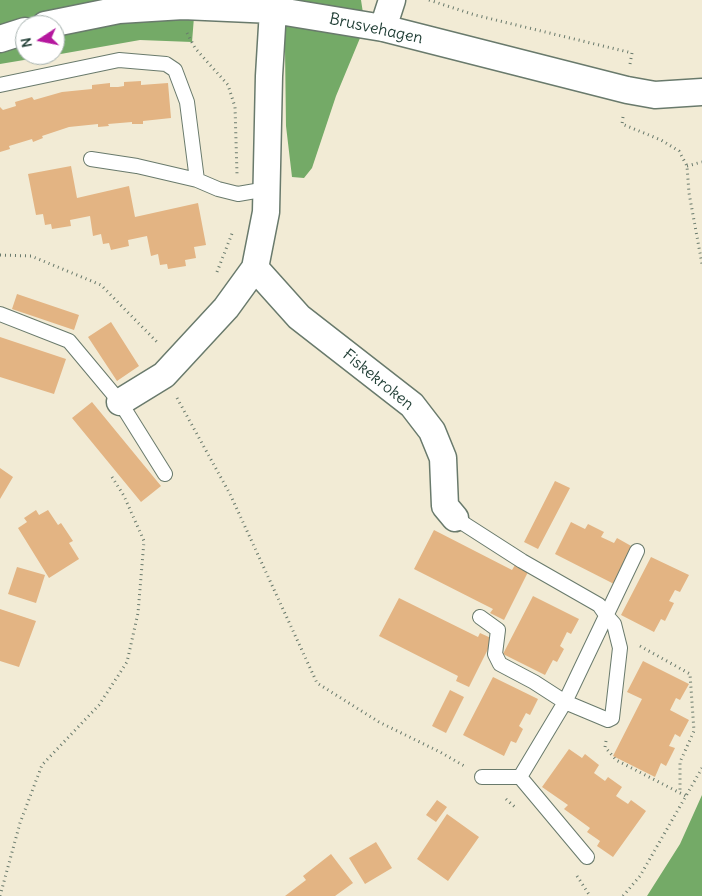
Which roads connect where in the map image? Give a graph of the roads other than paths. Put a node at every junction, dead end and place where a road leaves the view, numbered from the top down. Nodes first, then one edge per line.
1 (392, 0) edge
2 (273, 10) junction
3 (65, 21) edge
4 (383, 28) junction
5 (15, 34) edge
6 (0, 39) edge
7 (0, 85) edge
8 (702, 92) edge
9 (91, 159) dead end
10 (198, 180) junction
11 (267, 189) junction
12 (255, 268) junction
13 (0, 314) edge
14 (120, 402) junction
15 (166, 474) dead end
16 (455, 518) joint
17 (637, 552) dead end
18 (606, 614) junction
19 (480, 617) dead end
20 (565, 702) junction
21 (482, 777) road end
22 (520, 777) junction
23 (586, 857) dead end

1 - 4 street
2 - 3 street, Brusvehagen
2 - 4 street, Brusvehagen
2 - 11 street
4 - 8 street, Brusvehagen
5 - 6 street
7 - 10 lane
9 - 10 lane
10 - 11 lane
11 - 12 street
12 - 14 street
12 - 16 street, Fiskekroken
13 - 14 lane
14 - 15 lane
16 - 18 lane
17 - 18 lane
18 - 20 lane
18 - 20 lane
19 - 20 lane
20 - 22 lane
21 - 22 lane
22 - 23 lane

